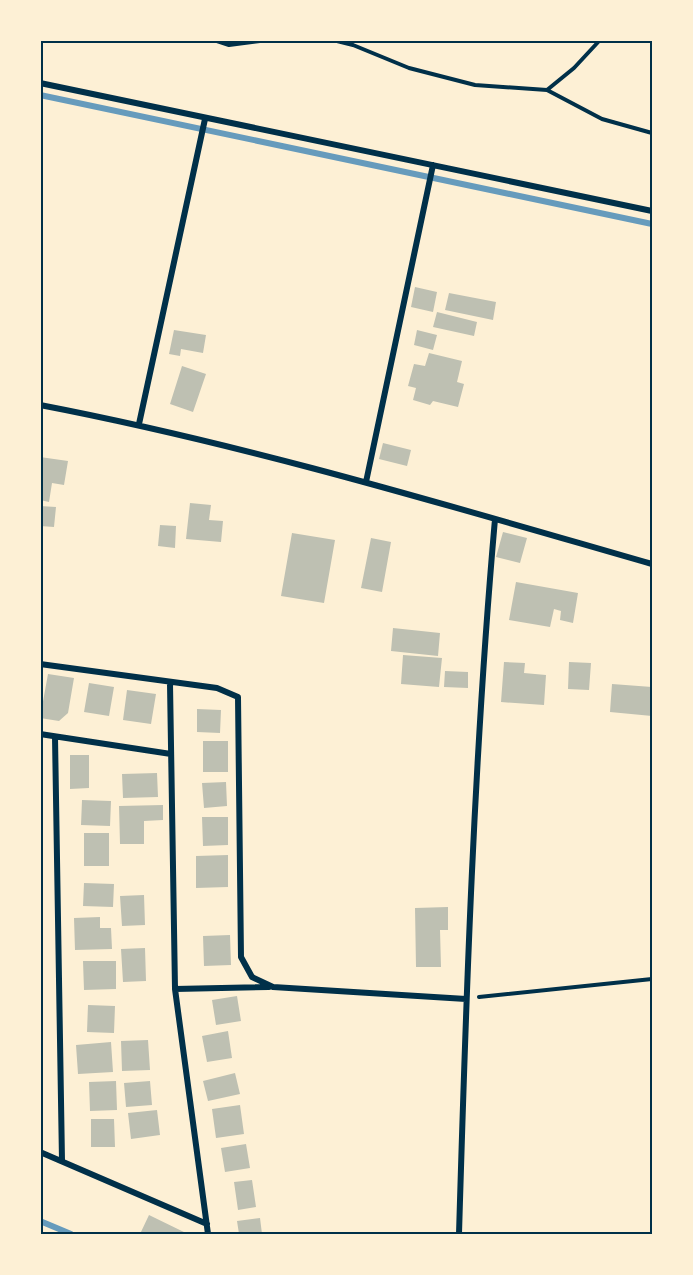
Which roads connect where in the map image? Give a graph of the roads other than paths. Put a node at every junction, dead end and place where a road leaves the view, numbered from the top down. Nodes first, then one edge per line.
1 (40, 83) edge
2 (205, 119) junction
3 (433, 165) junction
4 (652, 211) edge
5 (40, 405) edge
6 (139, 424) junction
7 (366, 482) junction
8 (495, 519) junction
9 (652, 564) edge
10 (40, 663) edge
11 (170, 684) junction
12 (40, 734) edge
13 (55, 737) junction
14 (171, 754) junction
15 (273, 987) junction
16 (175, 989) junction
17 (466, 999) junction
18 (40, 1152) edge
19 (62, 1161) junction
20 (207, 1224) junction
21 (208, 1234) edge
22 (459, 1234) edge

1 - 2 street
2 - 3 street
2 - 6 street
3 - 4 street
3 - 7 street
5 - 6 street
6 - 7 street
7 - 8 street
8 - 9 street
8 - 17 street
10 - 11 street
11 - 14 street
11 - 15 street
12 - 13 street
13 - 14 street
13 - 19 street
14 - 16 street
15 - 16 street
15 - 17 street
16 - 20 street
17 - 22 street
18 - 19 street
19 - 20 street
20 - 21 street

